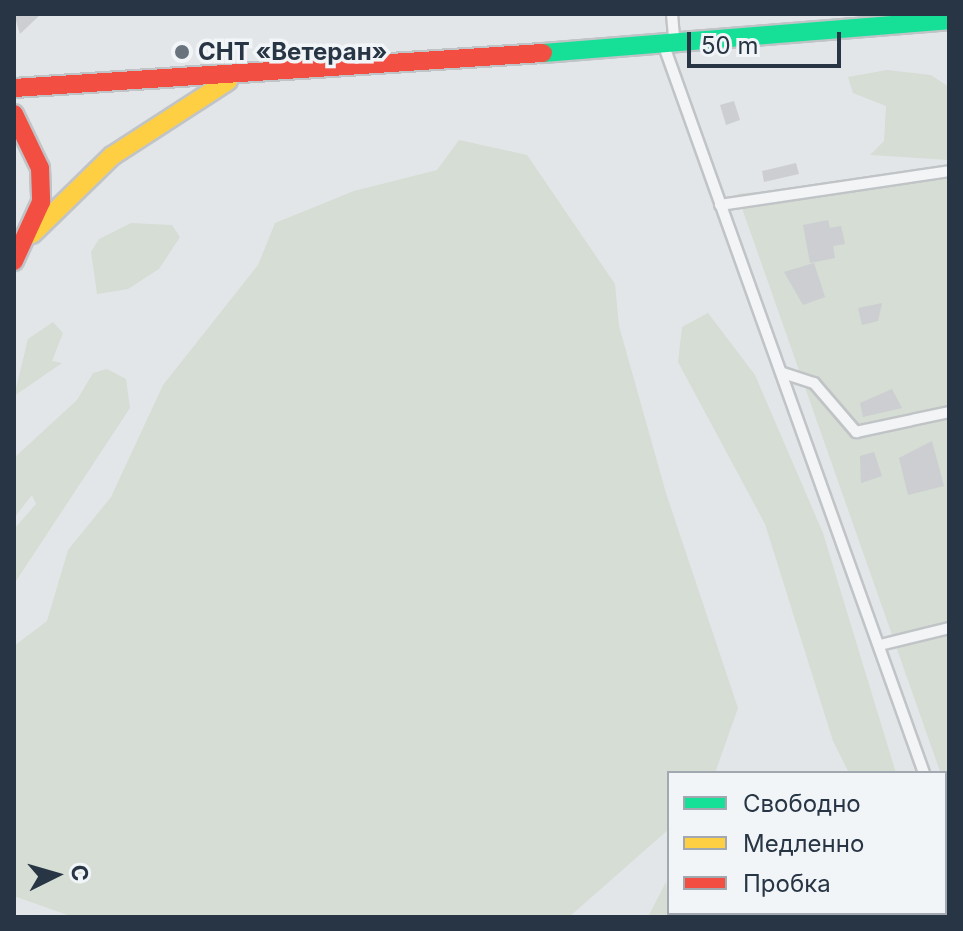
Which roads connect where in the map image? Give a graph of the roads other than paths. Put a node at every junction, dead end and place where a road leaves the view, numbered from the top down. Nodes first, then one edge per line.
1 (672, 14) edge
2 (949, 20) edge
3 (669, 45) junction
4 (232, 79) junction
5 (14, 88) edge
6 (14, 114) edge
7 (949, 171) edge
8 (720, 205) junction
9 (31, 235) junction
10 (14, 261) edge
11 (783, 373) junction
12 (949, 412) edge
13 (949, 628) edge
14 (880, 645) junction
15 (923, 771) edge

1 - 3 lane
2 - 3 main road
3 - 4 main road
3 - 8 lane
4 - 5 main road
4 - 9 main road
6 - 9 main road
7 - 8 lane
8 - 11 lane
9 - 10 main road
11 - 12 lane
11 - 14 lane
13 - 14 lane
14 - 15 lane

